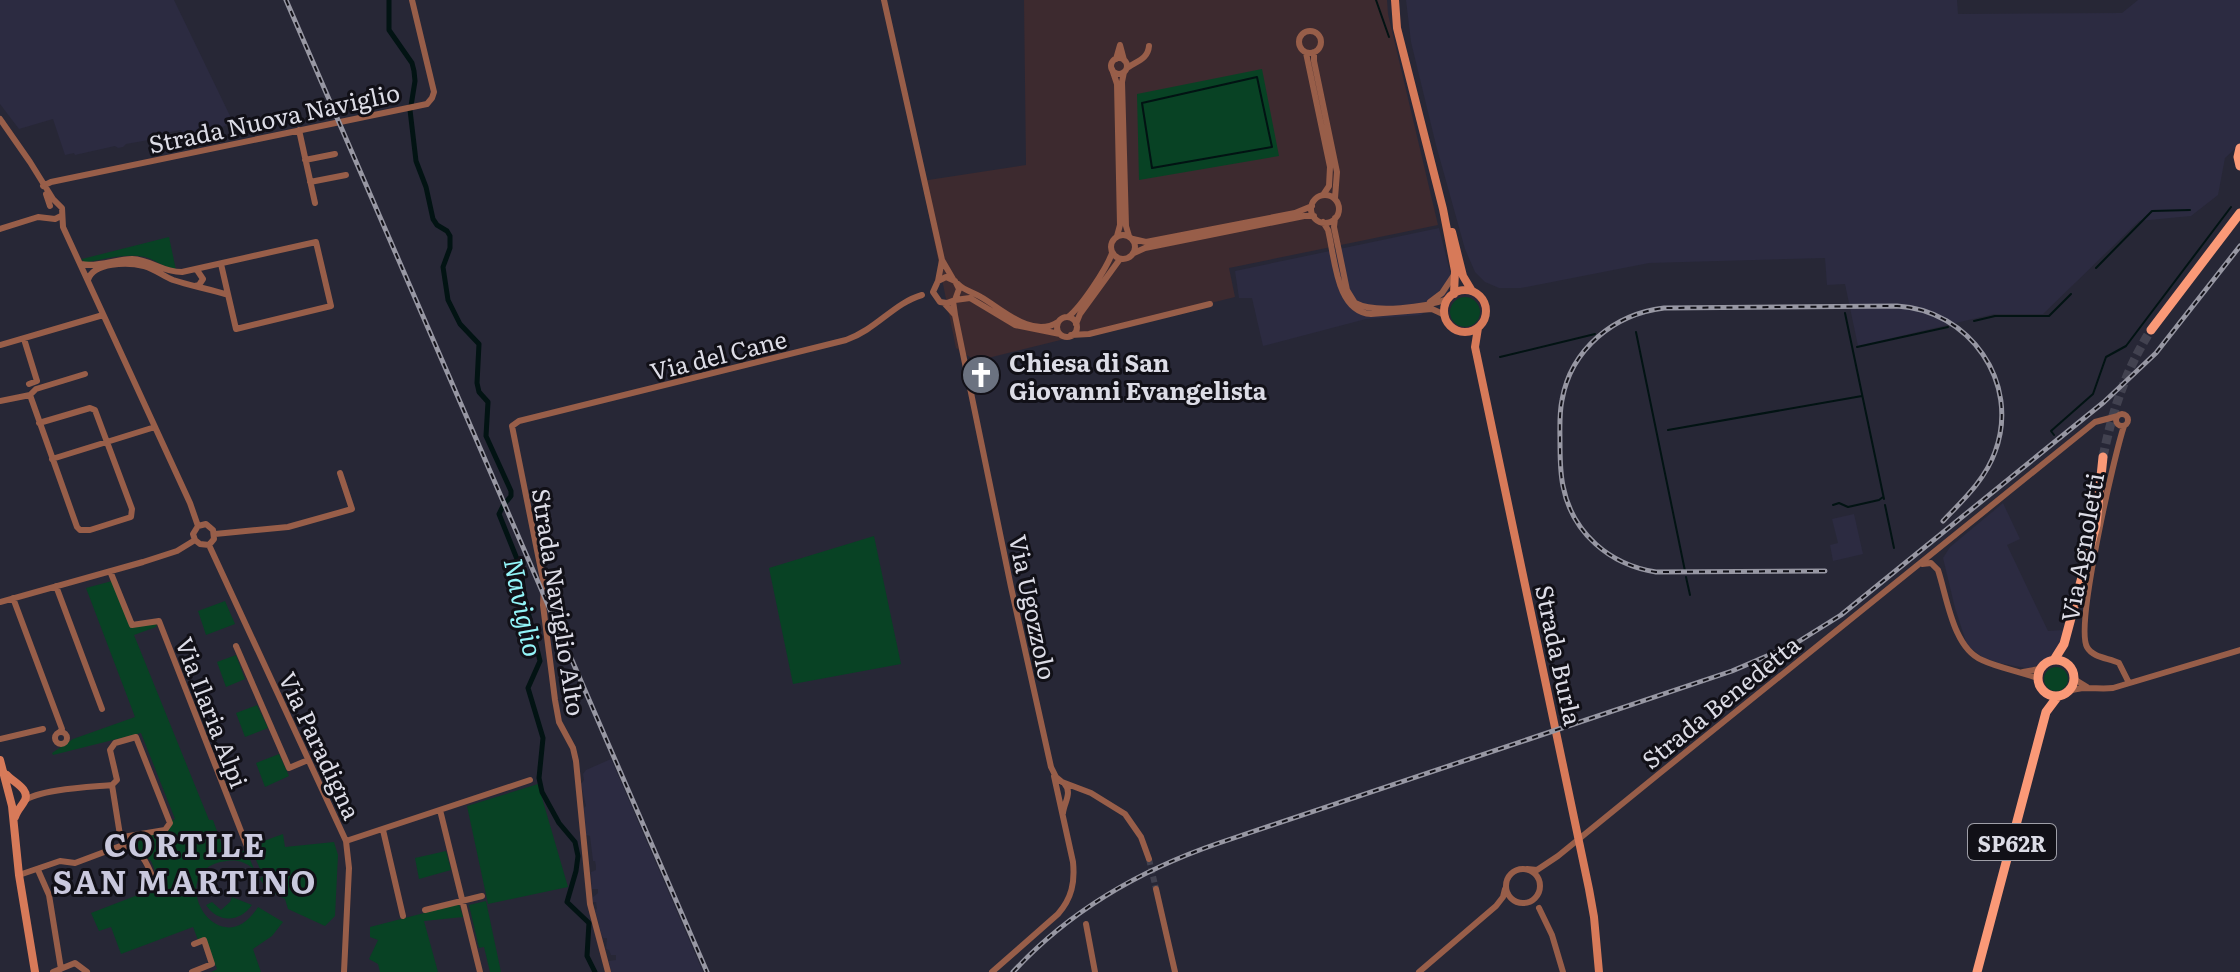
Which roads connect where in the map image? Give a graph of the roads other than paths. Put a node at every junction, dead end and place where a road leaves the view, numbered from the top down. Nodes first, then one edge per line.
1 (412, 0) edge
2 (884, 0) edge
3 (1395, 0) edge
4 (1149, 46) dead end
5 (1310, 52) junction
6 (1123, 64) junction
7 (1112, 69) junction
8 (0, 122) edge
9 (299, 130) junction
10 (9, 134) junction
11 (0, 136) edge
12 (2240, 148) edge
13 (335, 154) dead end
14 (305, 160) junction
15 (2240, 166) edge
16 (346, 175) dead end
17 (70, 178) junction
18 (310, 182) junction
19 (42, 183) junction
20 (49, 193) junction
21 (1323, 195) junction
22 (1335, 198) junction
23 (315, 203) dead end
24 (52, 206) junction
25 (1312, 206) junction
26 (1443, 209) junction
27 (2240, 213) edge
28 (1314, 216) junction
29 (38, 217) junction
30 (56, 217) junction
31 (1335, 218) junction
32 (1323, 222) junction
33 (0, 229) edge
34 (1117, 236) junction
35 (1131, 237) junction
36 (1112, 253) junction
37 (1134, 253) junction
38 (1120, 259) junction
39 (942, 260) junction
40 (79, 262) junction
41 (221, 264) junction
42 (197, 270) junction
43 (1455, 271) junction
44 (938, 281) junction
45 (955, 281) junction
46 (89, 283) junction
47 (195, 286) junction
48 (1473, 291) junction
49 (934, 292) junction
50 (228, 295) junction
51 (1451, 296) junction
52 (954, 300) junction
53 (944, 303) junction
54 (1210, 304) dead end
55 (1415, 306) junction
56 (103, 315) junction
57 (955, 315) junction
58 (1445, 315) junction
59 (1068, 317) junction
60 (1058, 322) junction
61 (1076, 325) junction
62 (1478, 328) junction
63 (2151, 330) tunnel mouth
64 (1463, 332) junction
65 (1060, 334) junction
66 (1089, 334) junction
67 (1071, 335) junction
68 (24, 339) junction
69 (1, 346) edge
70 (1475, 347) junction
71 (85, 374) dead end
72 (29, 384) dead end
73 (30, 395) junction
74 (0, 401) edge
75 (2121, 420) joint
76 (39, 423) junction
77 (513, 424) joint
78 (155, 427) junction
79 (108, 441) junction
80 (2103, 457) tunnel mouth
81 (52, 459) junction
82 (340, 473) dead end
83 (198, 526) junction
84 (215, 534) junction
85 (195, 540) junction
86 (209, 545) junction
87 (1937, 554) junction
88 (1931, 563) junction
89 (1915, 567) junction
90 (1938, 570) junction
91 (110, 571) junction
92 (56, 586) junction
93 (13, 598) junction
94 (0, 602) edge
95 (2064, 644) junction
96 (236, 646) dead end
97 (2240, 650) edge
98 (2054, 660) junction
99 (2067, 663) junction
100 (2038, 674) junction
101 (2074, 679) junction
102 (2129, 683) junction
103 (2087, 687) junction
104 (2043, 692) junction
105 (2063, 694) junction
106 (102, 709) dead end
107 (2046, 712) junction
108 (43, 729) dead end
109 (60, 732) dead end
110 (0, 739) edge
111 (304, 751) junction
112 (286, 759) junction
113 (0, 760) edge
114 (308, 760) junction
115 (1052, 769) junction
116 (2, 770) junction
117 (530, 780) dead end
118 (112, 785) junction
119 (1068, 786) junction
120 (22, 788) junction
121 (1087, 791) junction
122 (46, 793) junction
123 (9, 796) junction
124 (1063, 801) junction
125 (23, 802) junction
126 (440, 810) junction
127 (13, 829) junction
128 (383, 830) junction
129 (346, 841) junction
130 (248, 849) dead end
131 (1149, 859) tunnel mouth
132 (1548, 863) junction
133 (1527, 869) junction
134 (38, 870) junction
135 (19, 875) junction
136 (1539, 882) junction
137 (156, 886) dead end
138 (1156, 889) tunnel mouth
139 (1505, 889) junction
140 (1537, 894) junction
141 (482, 896) dead end
142 (462, 901) junction
143 (1516, 902) junction
144 (1528, 902) junction
145 (1496, 906) junction
146 (1539, 908) junction
147 (425, 910) dead end
148 (403, 916) dead end
149 (1086, 924) dead end
150 (194, 944) dead end
151 (61, 969) junction
152 (35, 972) edge
153 (53, 972) edge
154 (87, 972) edge
155 (192, 972) edge
156 (344, 972) edge
157 (480, 972) edge
158 (608, 972) edge
159 (992, 972) edge
160 (1095, 972) edge
161 (1175, 972) edge
162 (1419, 972) edge
163 (1563, 972) edge
164 (1599, 972) edge
165 (1977, 972) edge

1 - 9 street, Strada Nuova Naviglio
2 - 39 street
3 - 26 main road, Strada Burla
4 - 6 street
5 - 5 street
5 - 21 street
5 - 22 street
6 - 7 street
6 - 7 street
6 - 35 street
7 - 34 street
8 - 10 street
9 - 14 street
9 - 17 street, Strada Nuova Naviglio
10 - 11 street
10 - 19 street
12 - 15 main road
13 - 14 street
14 - 18 street
16 - 18 street
17 - 19 street, Strada Nuova Naviglio
17 - 20 street, Strada Nuova Naviglio
18 - 23 street
19 - 20 street
19 - 24 street
20 - 24 street
21 - 22 street
21 - 25 street
22 - 31 street
24 - 29 street
24 - 30 street
24 - 30 street
25 - 28 street
25 - 35 street
26 - 43 main road, Strada Burla
26 - 48 main road, Strada Burla
27 - 63 main road
28 - 32 street
28 - 37 street
29 - 30 street
29 - 33 street
30 - 40 street
31 - 32 street
31 - 55 street
32 - 58 street
34 - 35 street
34 - 36 street
35 - 37 street
36 - 38 street
36 - 59 street
37 - 38 street
38 - 61 street
39 - 44 street
39 - 45 street
40 - 42 street
40 - 46 street
41 - 42 street
41 - 50 street
41 - 50 street
42 - 47 street
43 - 51 main road, Strada Burla
43 - 55 street
44 - 45 street
44 - 49 street
45 - 52 street, Via Ugozzolo
45 - 60 street
46 - 47 street
46 - 56 street
47 - 50 street
48 - 51 main road
48 - 62 main road, Strada Burla
49 - 53 street
49 - 77 street, Via del Cane
51 - 55 street
51 - 58 main road, Strada Burla
52 - 53 street
52 - 57 street, Via Ugozzolo
52 - 65 street
53 - 57 street
54 - 66 street
56 - 68 street
56 - 78 street
57 - 115 street, Via Ugozzolo
58 - 64 main road, Strada Burla
59 - 60 street
59 - 61 street
60 - 65 street
61 - 66 street
61 - 67 street
62 - 64 main road
62 - 70 main road, Strada Burla
64 - 70 main road, Strada Burla
65 - 67 street
66 - 67 street
68 - 69 street
68 - 72 street
70 - 164 main road, Strada Burla
71 - 73 street
73 - 74 street
73 - 76 street
75 - 87 street, Strada Benedetta
75 - 102 street, Via Agnoletti
76 - 79 street
76 - 81 street
77 - 158 street, Strada Naviglio Alto
78 - 79 street
78 - 83 street
79 - 81 street
79 - 81 street
80 - 95 main road
82 - 84 street
83 - 84 street
83 - 85 street
84 - 86 street
85 - 86 street
85 - 91 street
86 - 111 street, Via Paradigna
87 - 88 street, Strada Benedetta
87 - 89 street, Strada Benedetta
87 - 90 street
88 - 89 street, Strada Benedetta
88 - 90 street
89 - 132 street, Strada Benedetta
90 - 100 street
91 - 92 street
91 - 130 street, Via Ilaria Alpi
92 - 93 street
92 - 106 street
93 - 94 street
93 - 109 street
95 - 98 main road
95 - 99 main road
96 - 112 street
97 - 102 street
98 - 99 main road
98 - 100 main road
99 - 101 main road
100 - 104 main road, SP62R
101 - 103 street
101 - 105 main road, SP62R
102 - 103 street
103 - 105 street
104 - 105 main road
104 - 107 main road, SP62R
105 - 107 main road, SP62R
107 - 165 main road, SP62R
108 - 110 street
111 - 112 street
111 - 114 street, Via Paradigna
112 - 114 street
113 - 116 main road
114 - 129 street, Via Paradigna
115 - 119 street, Via Ugozzolo
115 - 124 street
116 - 120 main road
116 - 123 main road
117 - 126 street
118 - 118 street
118 - 122 street
119 - 121 street
119 - 124 street
120 - 122 street
120 - 123 main road
120 - 125 main road
121 - 124 street
121 - 131 street
122 - 125 street
123 - 125 main road
123 - 127 main road
124 - 159 street
125 - 127 main road
126 - 128 street
126 - 142 street
127 - 135 main road
128 - 129 street
128 - 148 street
129 - 156 street, Via Paradigna
132 - 133 street, Strada Benedetta
132 - 136 street, Strada Benedetta
133 - 136 street
133 - 139 street, Strada Benedetta
134 - 135 street
134 - 137 street
134 - 151 street
135 - 152 main road
136 - 140 street, Strada Benedetta
138 - 161 street
139 - 143 street
139 - 145 street, Strada Benedetta
140 - 144 street
140 - 146 street, Strada Benedetta
141 - 142 street
142 - 147 street
142 - 157 street
143 - 144 street, Strada Benedetta
143 - 145 street, Strada Benedetta
144 - 146 street
145 - 162 street, Strada Benedetta
146 - 163 street, Strada Benedetta
149 - 160 street
150 - 155 street
151 - 153 street
151 - 154 street

